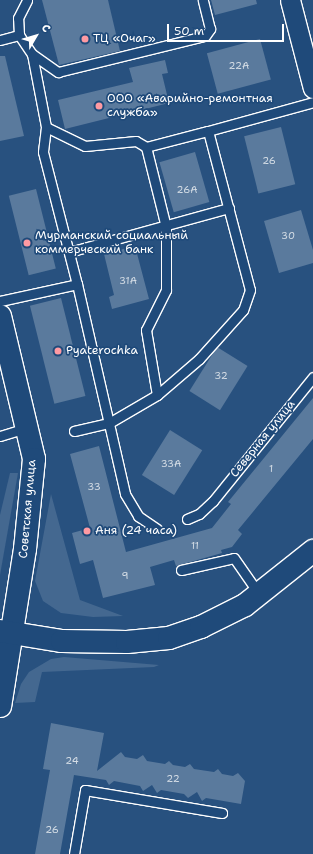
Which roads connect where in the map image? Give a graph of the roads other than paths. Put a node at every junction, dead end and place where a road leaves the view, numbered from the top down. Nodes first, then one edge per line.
1 (27, 0) edge
2 (203, 0) edge
3 (290, 0) edge
4 (19, 35) junction
5 (0, 40) edge
6 (32, 54) junction
7 (313, 88) edge
8 (313, 102) edge
9 (46, 126) junction
10 (208, 131) junction
11 (146, 147) junction
12 (229, 208) junction
13 (166, 227) junction
14 (69, 252) junction
15 (77, 284) junction
16 (0, 301) edge
17 (0, 316) edge
18 (313, 377) edge
19 (157, 395) junction
20 (109, 422) junction
21 (27, 428) junction
22 (74, 431) dead end
23 (0, 436) edge
24 (187, 519) dead end
25 (157, 529) dead end
26 (313, 551) edge
27 (181, 570) dead end
28 (259, 595) junction
29 (6, 632) edge
30 (0, 706) edge
31 (222, 813) dead end
32 (74, 854) edge

1 - 4 lane
2 - 6 lane
3 - 7 street
4 - 5 lane
4 - 6 lane
6 - 9 lane
8 - 10 lane
9 - 11 lane
9 - 14 lane
10 - 11 lane
10 - 12 lane
11 - 13 lane
12 - 13 lane
12 - 19 lane
13 - 14 lane
13 - 19 lane
14 - 15 lane
15 - 16 lane
15 - 20 lane
17 - 21 street, Советская улица
18 - 24 lane, Северная улица
19 - 20 lane
20 - 22 lane
20 - 25 lane
21 - 23 lane
21 - 29 street, Советская улица
26 - 28 street
27 - 28 lane
28 - 29 street
29 - 30 street, Советская улица
31 - 32 lane

